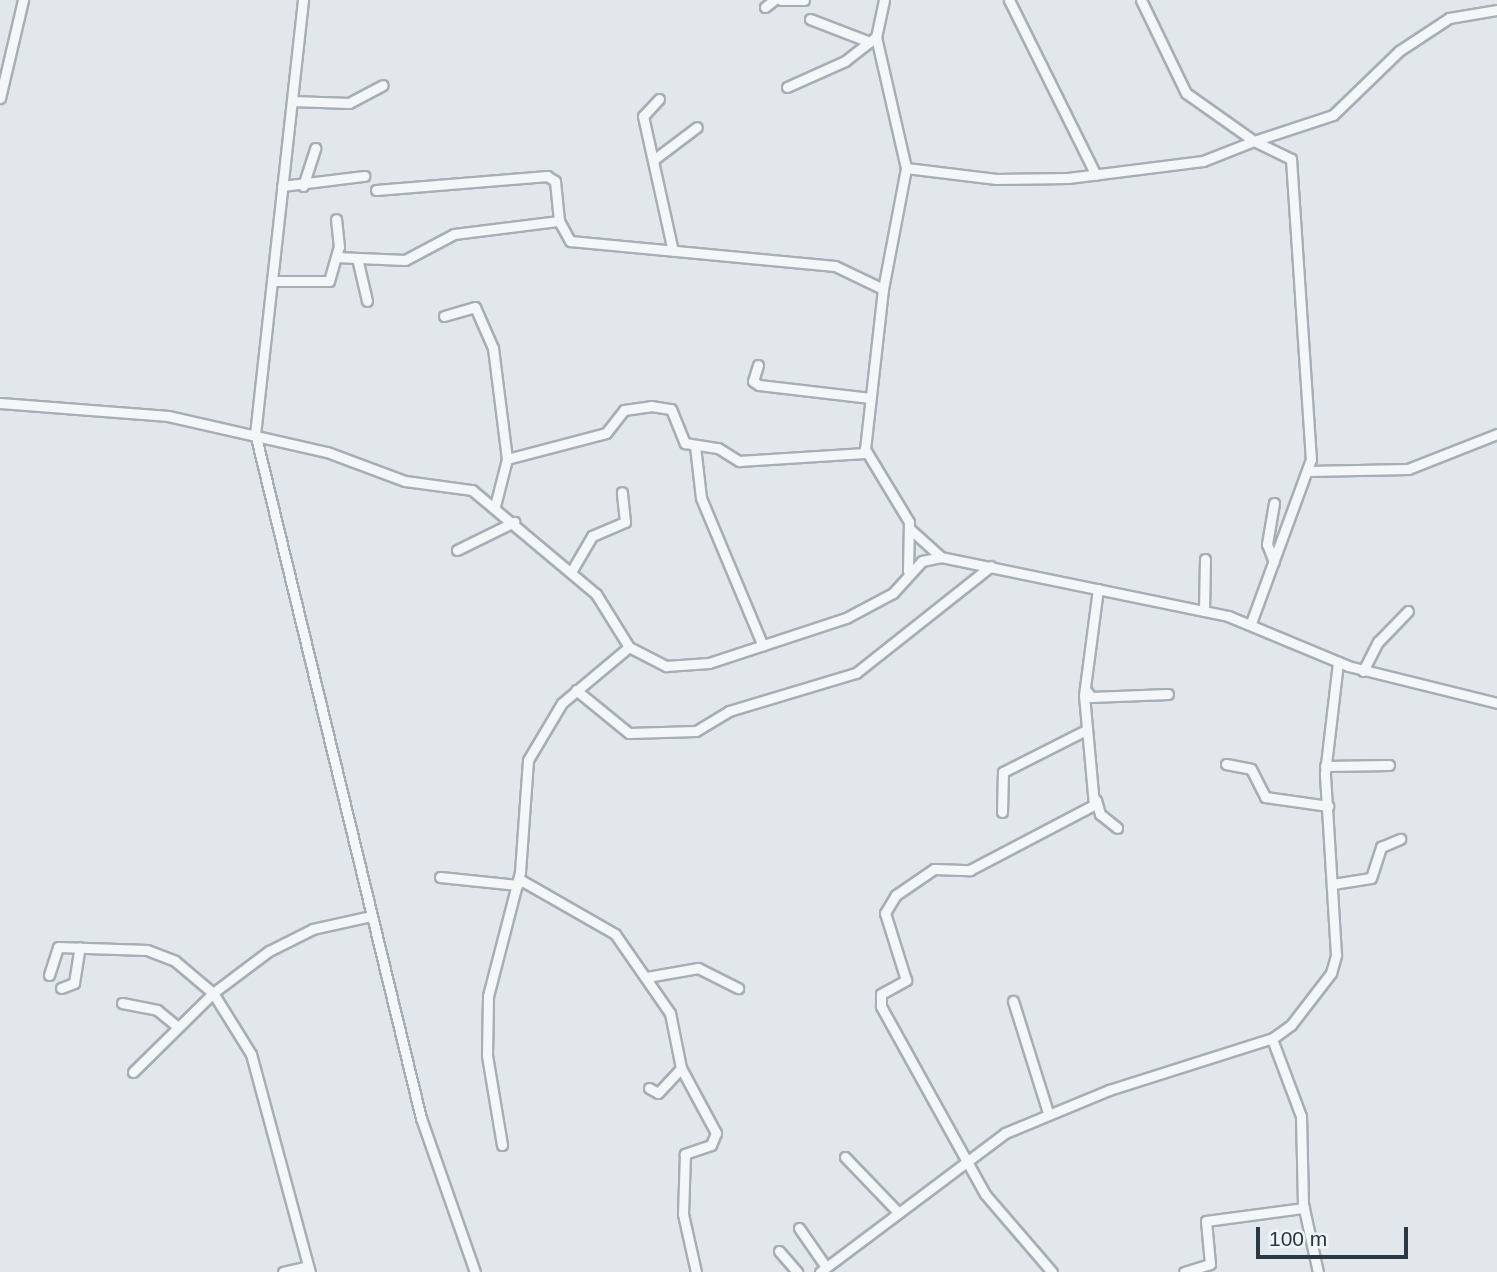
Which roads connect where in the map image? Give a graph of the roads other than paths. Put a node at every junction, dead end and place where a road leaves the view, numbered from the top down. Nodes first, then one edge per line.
1 (23, 0) edge
2 (303, 0) edge
3 (774, 0) edge
4 (781, 0) edge
5 (804, 0) edge
6 (884, 0) edge
7 (1009, 0) edge
8 (1141, 0) edge
9 (765, 7) dead end
10 (1497, 10) edge
11 (810, 19) dead end
12 (873, 39) junction
13 (383, 85) dead end
14 (787, 87) dead end
15 (0, 97) edge
16 (659, 99) dead end
17 (292, 101) junction
18 (697, 127) dead end
19 (1254, 141) junction
20 (315, 148) dead end
21 (656, 158) junction
22 (906, 168) junction
23 (1096, 175) junction
24 (364, 177) dead end
25 (282, 186) junction
26 (303, 186) junction
27 (376, 190) dead end
28 (336, 219) dead end
29 (559, 221) junction
30 (673, 251) junction
31 (336, 257) junction
32 (357, 258) junction
33 (272, 281) junction
34 (883, 289) junction
35 (367, 301) dead end
36 (444, 316) dead end
37 (758, 365) dead end
38 (870, 398) junction
39 (0, 403) edge
40 (255, 433) junction
41 (1497, 434) edge
42 (695, 446) junction
43 (865, 453) junction
44 (507, 458) junction
45 (1308, 471) junction
46 (622, 492) dead end
47 (1274, 503) dead end
48 (495, 506) junction
49 (514, 522) junction
50 (910, 529) junction
51 (457, 550) dead end
52 (941, 557) junction
53 (1205, 558) dead end
54 (1275, 562) junction
55 (991, 566) junction
56 (908, 571) junction
57 (571, 572) junction
58 (1098, 589) junction
59 (1204, 611) junction
60 (1408, 611) dead end
61 (1251, 623) junction
62 (763, 646) junction
63 (629, 647) junction
64 (1338, 662) junction
65 (1363, 671) junction
66 (1084, 689) junction
67 (576, 690) junction
68 (1168, 694) dead end
69 (1497, 703) edge
70 (1086, 730) junction
71 (1226, 764) dead end
72 (1389, 765) dead end
73 (1325, 766) junction
74 (1096, 800) junction
75 (1328, 806) junction
76 (1002, 812) dead end
77 (1117, 828) dead end
78 (1400, 839) dead end
79 (440, 877) dead end
80 (518, 882) junction
81 (1333, 884) junction
82 (371, 916) junction
83 (80, 947) junction
84 (49, 975) dead end
85 (647, 977) junction
86 (61, 988) dead end
87 (738, 988) dead end
88 (213, 993) junction
89 (1013, 1001) dead end
90 (122, 1003) dead end
91 (178, 1027) junction
92 (1272, 1039) junction
93 (681, 1068) junction
94 (133, 1072) dead end
95 (649, 1088) dead end
96 (1048, 1113) junction
97 (502, 1145) dead end
98 (845, 1157) dead end
99 (965, 1159) junction
100 (1304, 1208) junction
101 (898, 1212) junction
102 (799, 1228) dead end
103 (779, 1251) dead end
104 (309, 1269) edge
105 (823, 1269) edge
106 (282, 1272) edge
107 (475, 1272) edge
108 (696, 1272) edge
109 (797, 1272) edge
110 (1052, 1272) edge
111 (1184, 1272) edge
112 (1318, 1272) edge

1 - 15 street
2 - 17 street
3 - 9 street
4 - 5 street
6 - 12 street
7 - 23 street
8 - 19 street
10 - 19 street
11 - 12 street
12 - 14 street
12 - 22 street
13 - 17 street
16 - 21 street
17 - 25 street
18 - 21 street
19 - 23 street
19 - 45 street
20 - 26 street
21 - 30 street
22 - 23 street
22 - 34 street
24 - 26 street
25 - 26 street
25 - 33 street
27 - 29 street
28 - 31 street
29 - 30 street
29 - 32 street
30 - 34 street
31 - 32 street
31 - 33 street
32 - 35 street
33 - 40 street
34 - 38 street
36 - 44 street
37 - 38 street
38 - 43 street
39 - 40 street
40 - 48 street
40 - 82 street
41 - 45 street
42 - 43 street
42 - 44 street
42 - 62 street
43 - 50 street
44 - 48 street
45 - 54 street
46 - 57 street
47 - 54 street
48 - 49 street
49 - 51 street
49 - 57 street
50 - 52 street
50 - 56 street
52 - 55 street
52 - 56 street
53 - 59 street
54 - 61 street
55 - 58 street
55 - 67 street
56 - 62 street
57 - 63 street
58 - 59 street
58 - 66 street
59 - 61 street
60 - 65 street
61 - 64 street
62 - 63 street
63 - 67 street
64 - 65 street
64 - 73 street
65 - 69 street
66 - 68 street
66 - 70 street
67 - 80 street
70 - 74 street
70 - 76 street
71 - 75 street
72 - 73 street
73 - 75 street
74 - 77 street
74 - 99 street
75 - 81 street
78 - 81 street
79 - 80 street
80 - 85 street
80 - 97 street
81 - 92 street
82 - 88 street
82 - 107 street
83 - 84 street
83 - 86 street
83 - 88 street
85 - 87 street
85 - 93 street
88 - 91 street
88 - 104 street
89 - 96 street
90 - 91 street
91 - 94 street
92 - 96 street
92 - 100 street
93 - 95 street
93 - 108 street
96 - 99 street
98 - 101 street
99 - 101 street
99 - 110 street
100 - 111 street
100 - 112 street
101 - 105 street
102 - 105 street
103 - 109 street
104 - 106 street

